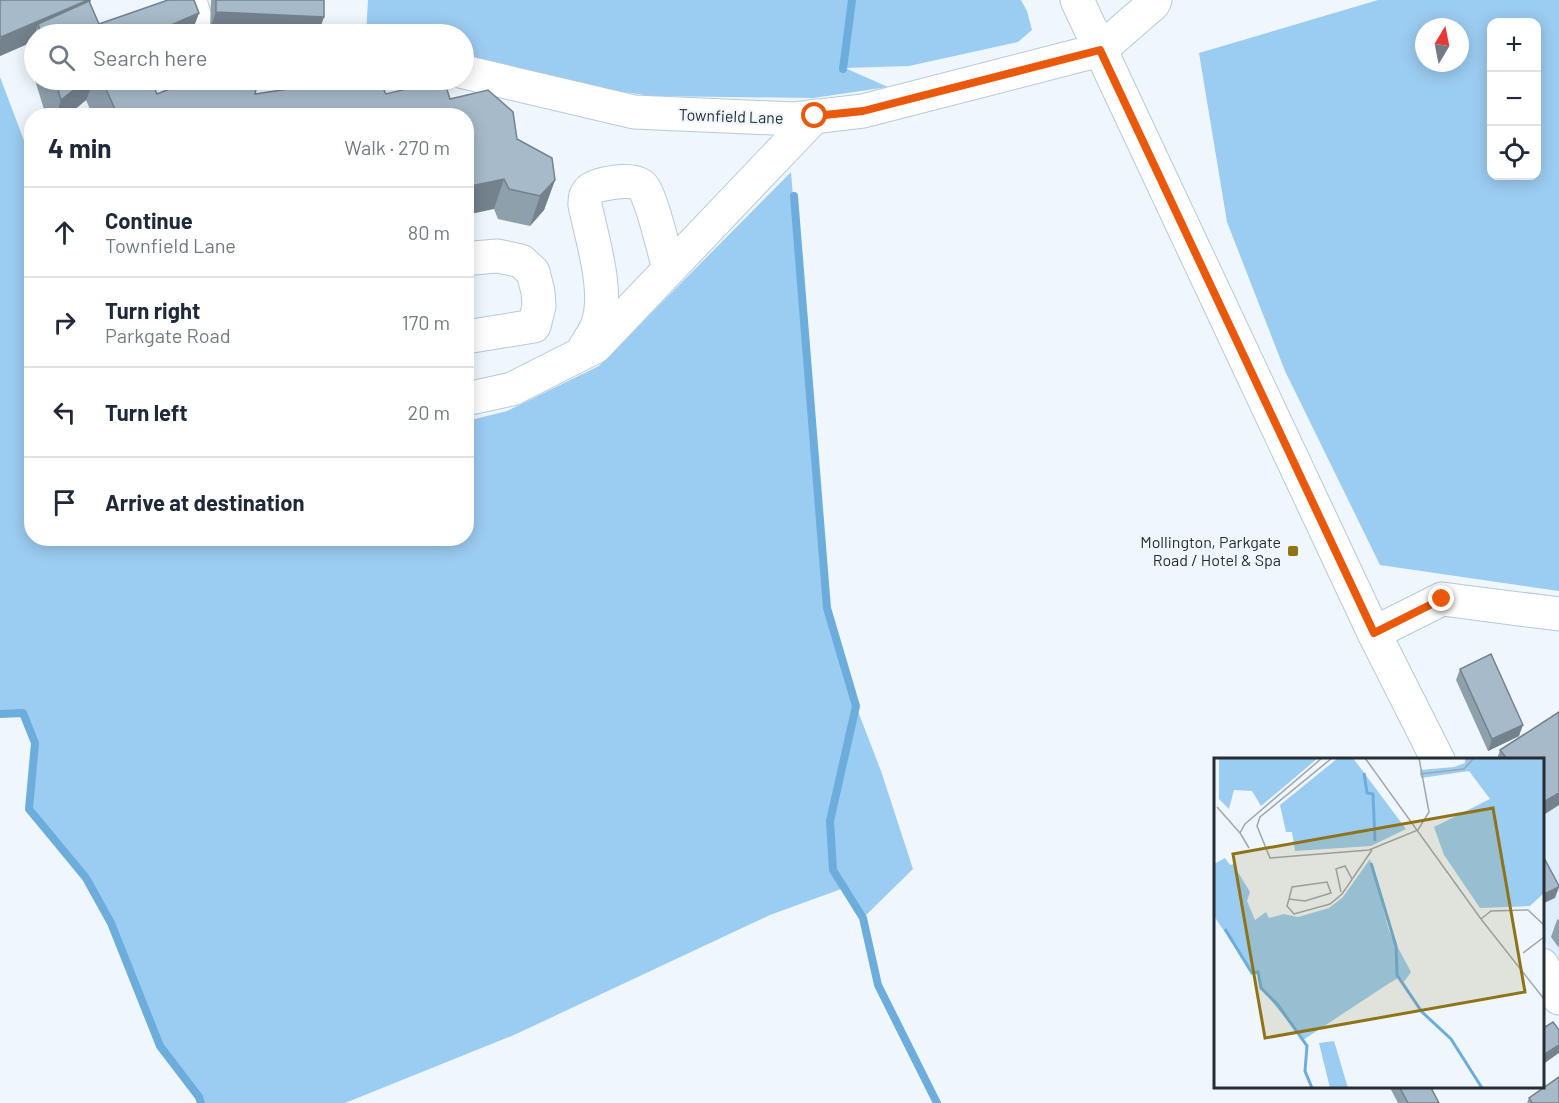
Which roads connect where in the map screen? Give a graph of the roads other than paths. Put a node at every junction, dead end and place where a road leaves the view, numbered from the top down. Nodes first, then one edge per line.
1 (190, 0) edge
2 (1077, 0) edge
3 (1155, 0) edge
4 (198, 24) edge
5 (1100, 50) junction
6 (474, 74) edge
7 (815, 116) junction
8 (474, 258) edge
9 (669, 269) junction
10 (474, 336) edge
11 (581, 354) junction
12 (474, 397) edge
13 (1559, 614) edge
14 (1374, 633) junction
15 (1437, 758) edge
16 (1544, 969) edge
17 (1559, 998) edge

1 - 4 main road
2 - 5 main road
3 - 5 main road, Townfield Lane
5 - 7 main road, Townfield Lane
5 - 14 main road
6 - 7 main road, Townfield Lane
7 - 9 main road
8 - 10 main road
9 - 11 main road
9 - 11 main road
11 - 12 main road
13 - 14 main road
14 - 15 main road
16 - 17 main road

